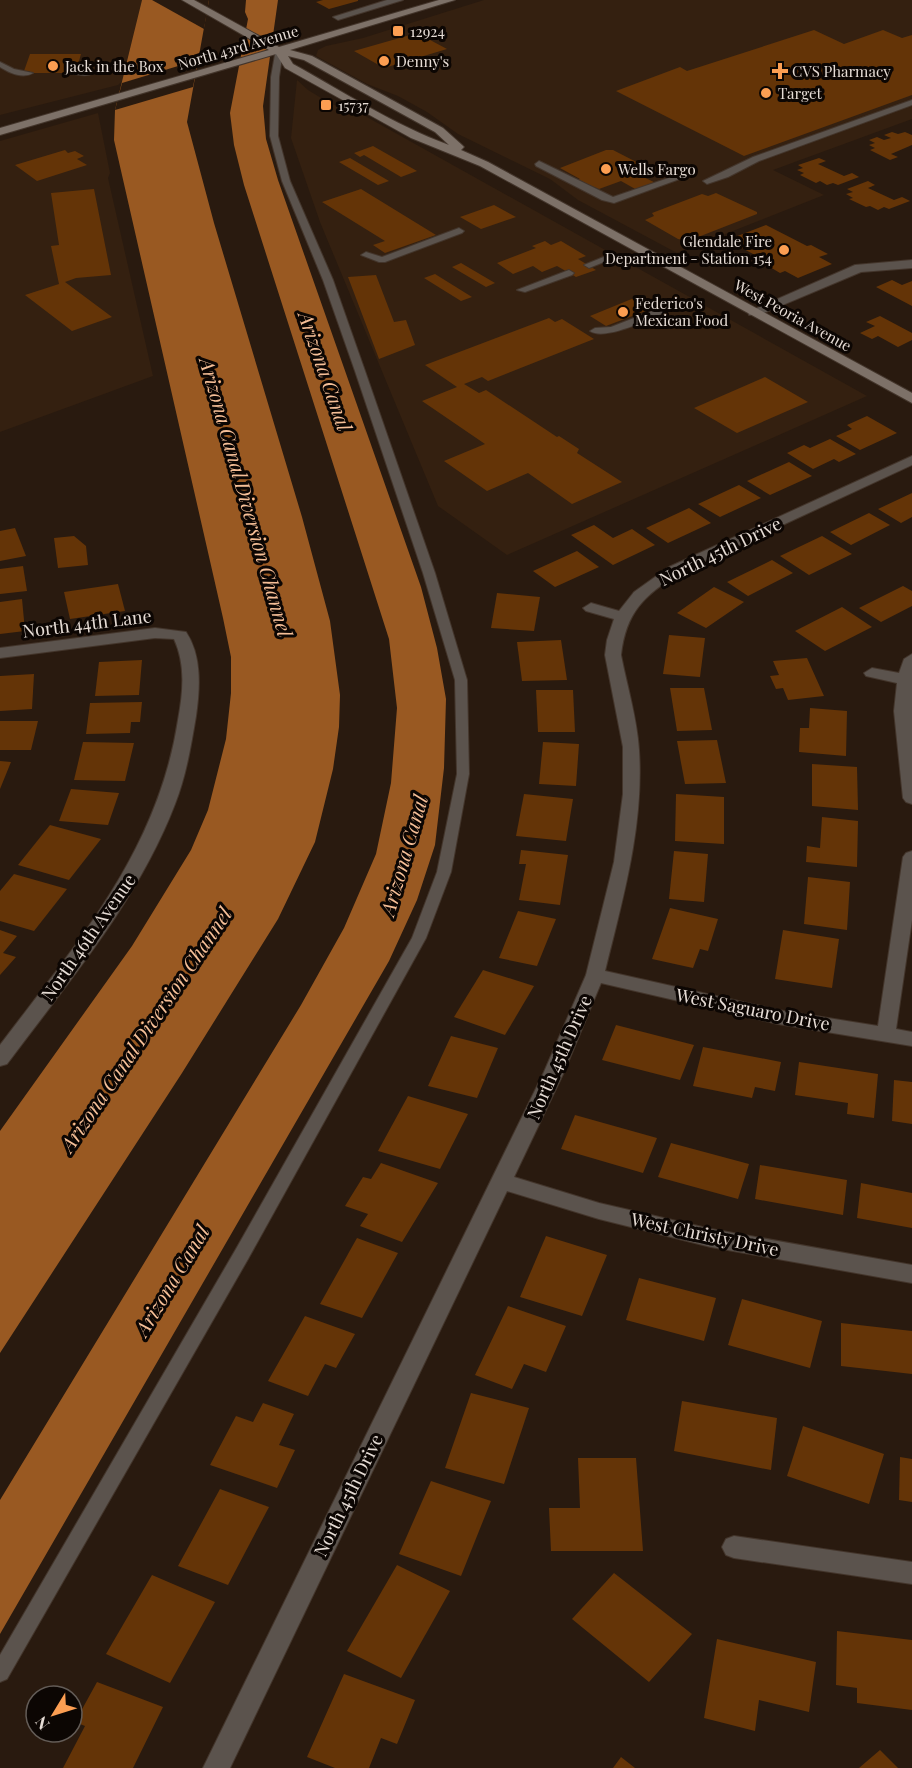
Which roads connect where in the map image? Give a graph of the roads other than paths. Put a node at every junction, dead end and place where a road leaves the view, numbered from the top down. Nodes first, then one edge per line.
1 (187, 0) edge
2 (398, 0) edge
3 (450, 0) edge
4 (338, 17) dead end
5 (279, 51) junction
6 (0, 64) edge
7 (78, 72) dead end
8 (88, 72) dead end
9 (29, 73) dead end
10 (912, 102) edge
11 (0, 132) edge
12 (468, 155) junction
13 (539, 164) dead end
14 (692, 173) dead end
15 (707, 181) dead end
16 (459, 231) dead end
17 (366, 255) dead end
18 (609, 258) dead end
19 (912, 264) edge
20 (589, 266) dead end
21 (569, 273) dead end
22 (522, 290) dead end
23 (670, 307) dead end
24 (754, 312) junction
25 (595, 331) dead end
26 (912, 399) edge
27 (912, 460) edge
28 (591, 609) dead end
29 (621, 616) junction
30 (180, 635) joint
31 (0, 653) edge
32 (912, 659) edge
33 (872, 673) dead end
34 (903, 679) junction
35 (912, 798) edge
36 (912, 857) edge
37 (596, 975) junction
38 (886, 1035) junction
39 (912, 1039) edge
40 (0, 1059) edge
41 (501, 1181) junction
42 (912, 1274) edge
43 (734, 1547) dead end
44 (912, 1573) edge
45 (0, 1673) edge
46 (216, 1768) edge

1 - 5 main road, West Peoria Avenue
2 - 4 street
3 - 5 main road, North 43rd Avenue
5 - 11 main road, North 43rd Avenue
5 - 12 main road, West Peoria Avenue
5 - 12 main road, West Peoria Avenue
5 - 45 lane
6 - 9 lane
7 - 8 lane
10 - 15 lane
12 - 24 main road, West Peoria Avenue
13 - 14 lane
16 - 17 lane
18 - 20 lane
19 - 24 street
21 - 22 lane
23 - 25 lane
24 - 26 main road, West Peoria Avenue
27 - 29 street, North 45th Drive
28 - 29 street
29 - 37 street, North 45th Drive
30 - 31 street, North 44th Lane
30 - 40 street, North 46th Avenue
32 - 34 street
33 - 34 street
34 - 35 street
36 - 38 street
37 - 38 street, West Saguaro Drive
37 - 41 street, North 45th Drive
38 - 39 street, West Saguaro Drive
41 - 42 street, West Christy Drive
41 - 46 street, North 45th Drive
43 - 44 street

